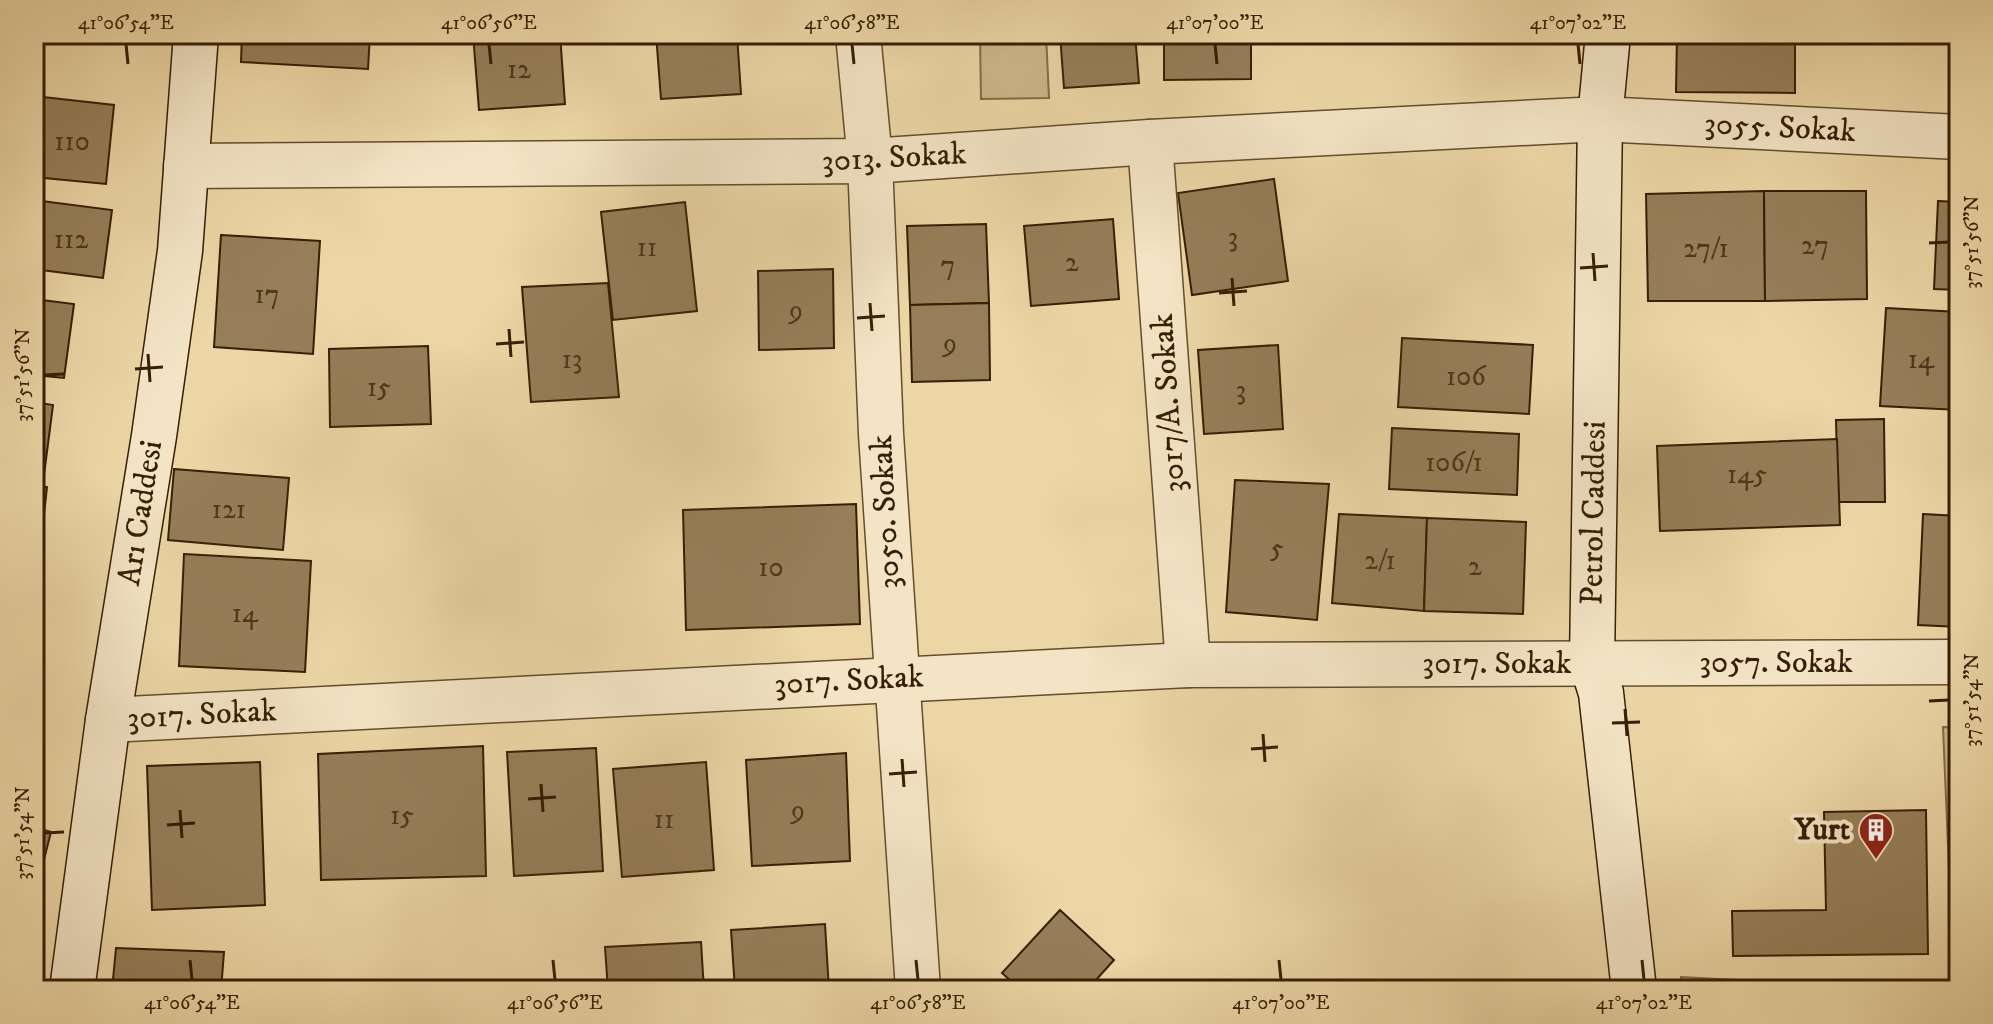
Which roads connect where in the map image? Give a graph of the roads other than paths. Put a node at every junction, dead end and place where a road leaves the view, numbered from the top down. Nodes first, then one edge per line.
1 (196, 34) edge
2 (858, 34) edge
3 (1608, 34) edge
4 (1600, 119) junction
5 (1959, 137) edge
6 (1150, 142) junction
7 (870, 161) junction
8 (186, 166) junction
9 (1959, 662) edge
10 (1592, 664) junction
11 (1188, 665) junction
12 (895, 678) junction
13 (108, 720) junction
14 (72, 990) edge
15 (918, 990) edge
16 (1634, 990) edge

1 - 8 street, Arı Caddesi
2 - 7 street, 3050. Sokak
3 - 4 street, Petrol Caddesi
4 - 5 street, 3055. Sokak
4 - 6 street, 3013. Sokak
4 - 10 street, Petrol Caddesi
6 - 7 street, 3013. Sokak
6 - 11 street, 3017/A. Sokak
7 - 8 street, 3013. Sokak
7 - 12 street, 3050. Sokak
8 - 13 street, Arı Caddesi
9 - 10 street, 3057. Sokak
10 - 11 street, 3017. Sokak
10 - 16 street, Petrol Caddesi
11 - 12 street, 3017. Sokak
12 - 13 street, 3017. Sokak
12 - 15 street, 3050. Sokak
13 - 14 street, Arı Caddesi

